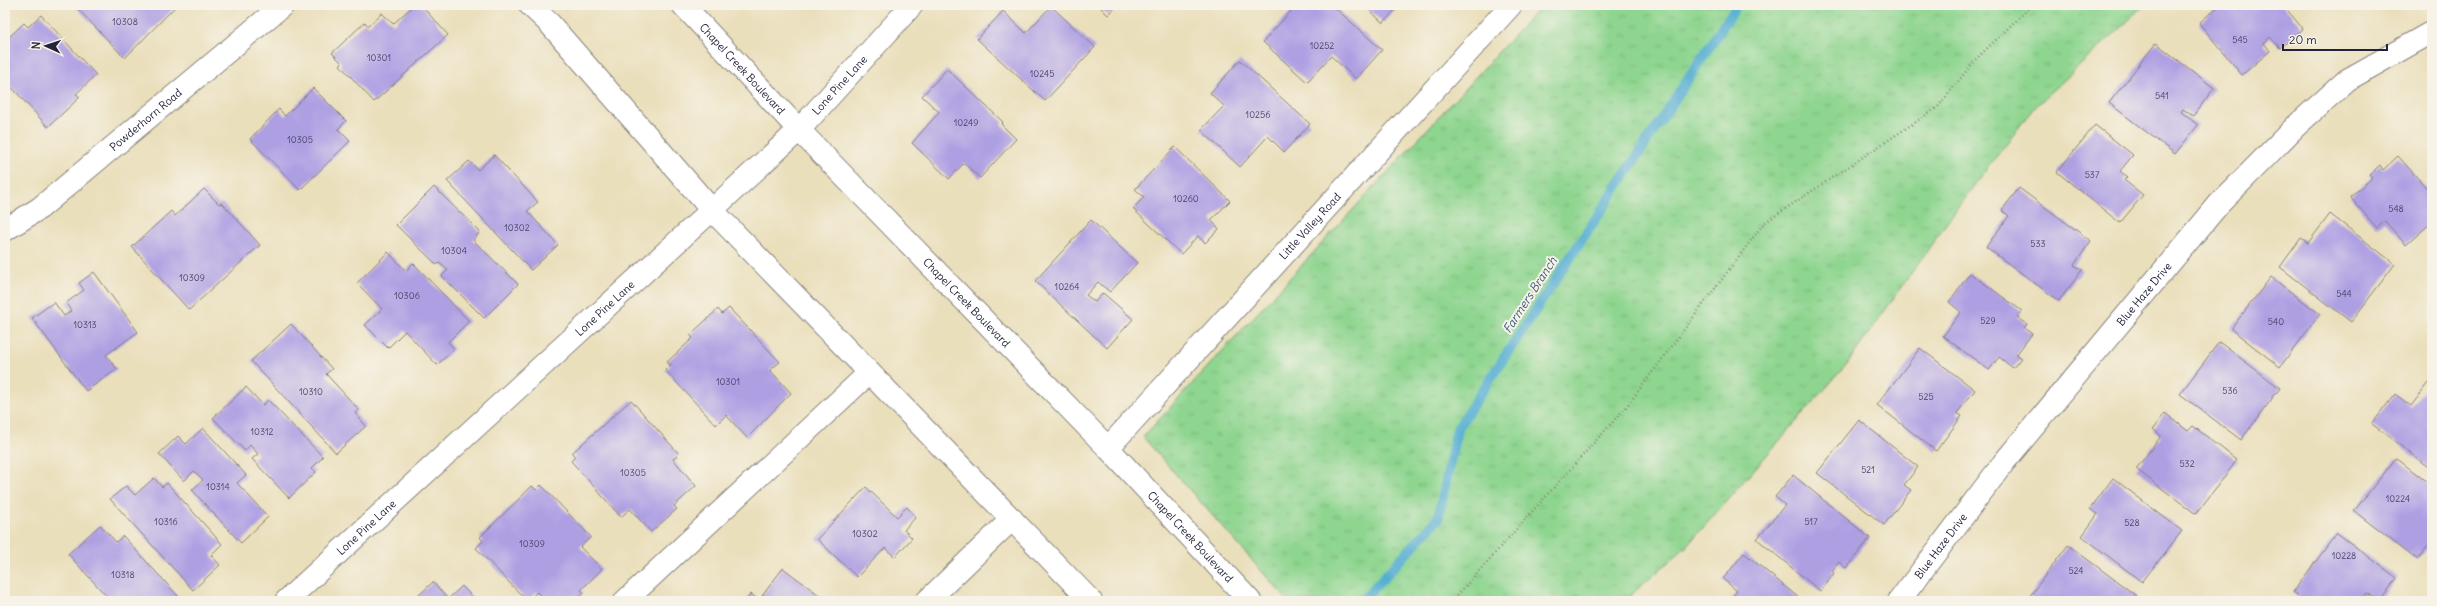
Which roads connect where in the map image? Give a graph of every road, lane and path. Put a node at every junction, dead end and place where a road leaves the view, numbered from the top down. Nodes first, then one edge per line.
1 (283, 5) edge
2 (530, 5) edge
3 (684, 5) edge
4 (912, 5) edge
5 (1511, 5) edge
6 (2032, 5) edge
7 (2432, 32) edge
8 (799, 130) junction
9 (711, 209) junction
10 (5, 230) edge
11 (869, 373) junction
12 (1108, 448) junction
13 (1012, 519) junction
14 (286, 601) edge
15 (626, 601) edge
16 (927, 601) edge
17 (1091, 601) edge
18 (1250, 601) edge
19 (1452, 601) edge
20 (1899, 601) edge

1 - 10 street, Powderhorn Road
2 - 9 street
3 - 8 street, Chapel Creek Boulevard
4 - 8 street, Lone Pine Lane
5 - 12 street, Little Valley Road
6 - 19 path
7 - 20 street, Blue Haze Drive
8 - 9 street, Lone Pine Lane
8 - 12 street, Chapel Creek Boulevard
9 - 11 street
9 - 14 street, Lone Pine Lane
11 - 13 street
11 - 15 street
12 - 18 street, Chapel Creek Boulevard
13 - 16 street
13 - 17 street

